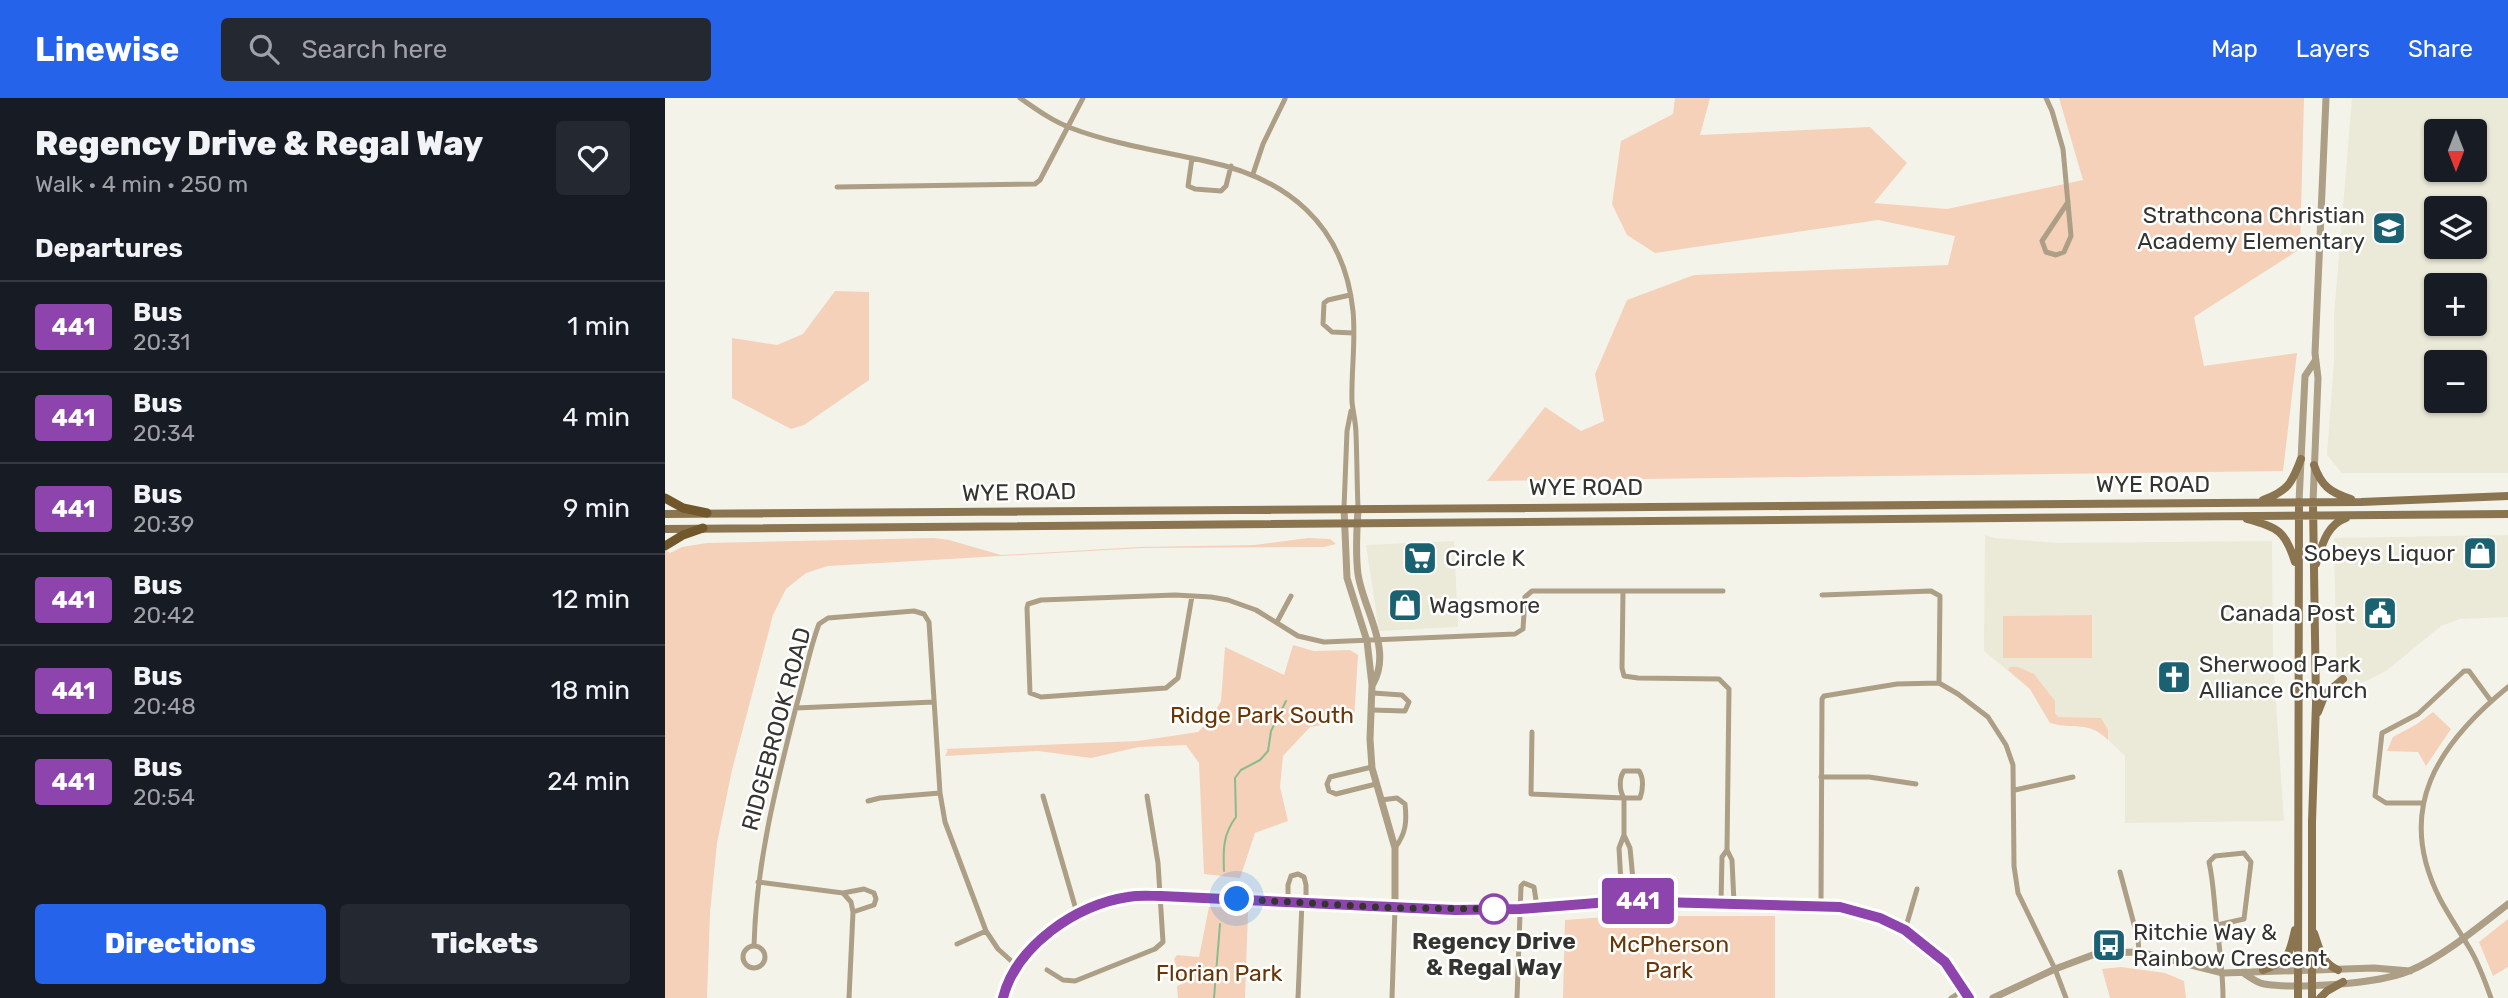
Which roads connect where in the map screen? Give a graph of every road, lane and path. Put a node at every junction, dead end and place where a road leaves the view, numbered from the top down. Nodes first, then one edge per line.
1 (1020, 98) edge
2 (1083, 98) edge
3 (2046, 98) edge
4 (2326, 98) edge
5 (1285, 99) edge
6 (1068, 127) junction
7 (1192, 158) junction
8 (1231, 166) junction
9 (1252, 174) junction
10 (837, 187) dead end
11 (2068, 202) junction
12 (1350, 295) junction
13 (1353, 333) junction
14 (2315, 361) junction
15 (1352, 404) junction
16 (2301, 459) junction
17 (2314, 465) junction
18 (2508, 496) edge
19 (665, 498) edge
20 (2257, 502) junction
21 (2299, 502) junction
22 (2313, 502) junction
23 (2361, 502) junction
24 (1344, 508) junction
25 (1358, 508) junction
26 (707, 513) junction
27 (665, 514) edge
28 (2508, 514) edge
29 (2354, 515) junction
30 (2237, 516) junction
31 (2299, 516) junction
32 (2313, 516) junction
33 (1344, 524) junction
34 (1357, 524) junction
35 (703, 528) junction
36 (665, 529) edge
37 (665, 546) edge
38 (2298, 570) junction
39 (2314, 570) junction
40 (1623, 591) junction
41 (1723, 591) dead end
42 (1822, 595) dead end
43 (1192, 596) junction
44 (1291, 596) dead end
45 (1277, 622) junction
46 (1367, 641) junction
47 (1377, 641) junction
48 (2343, 679) dead end
49 (1939, 683) junction
50 (2508, 687) edge
51 (1373, 689) junction
52 (2491, 701) junction
53 (934, 702) junction
54 (796, 708) junction
55 (1372, 710) junction
56 (2316, 718) junction
57 (1532, 732) dead end
58 (1372, 767) junction
59 (1821, 777) junction
60 (2073, 777) dead end
61 (1376, 784) junction
62 (1916, 784) dead end
63 (2015, 790) junction
64 (940, 793) junction
65 (1043, 796) dead end
66 (1147, 796) dead end
67 (1624, 798) junction
68 (1381, 800) junction
69 (868, 801) dead end
70 (2423, 803) junction
71 (1624, 835) junction
72 (1395, 848) junction
73 (1727, 850) junction
74 (2120, 872) dead end
75 (758, 882) junction
76 (1917, 889) dead end
77 (843, 893) junction
78 (1161, 896) junction
79 (1288, 901) junction
80 (1622, 901) junction
81 (1635, 901) junction
82 (1304, 902) junction
83 (1721, 902) junction
84 (1734, 904) junction
85 (2508, 904) edge
86 (1821, 905) junction
87 (1537, 907) junction
88 (1395, 908) junction
89 (1520, 909) junction
90 (853, 912) junction
91 (1077, 913) junction
92 (2298, 917) junction
93 (2217, 925) junction
94 (2312, 927) junction
95 (986, 930) junction
96 (1905, 930) junction
97 (2463, 938) junction
98 (957, 944) dead end
99 (754, 946) junction
100 (2139, 952) junction
101 (1018, 967) junction
102 (2055, 969) junction
103 (1047, 970) dead end
104 (2263, 970) junction
105 (2298, 970) junction
106 (2312, 970) junction
107 (2338, 970) junction
108 (2410, 971) junction
109 (2223, 973) junction
110 (2244, 974) junction
111 (2343, 982) junction
112 (2312, 984) junction
113 (2298, 985) junction
114 (1965, 989) junction
115 (849, 998) edge
116 (1003, 998) edge
117 (1298, 998) edge
118 (1392, 998) edge
119 (1517, 998) edge
120 (1951, 998) edge
121 (1969, 998) edge
122 (1993, 998) edge
123 (2066, 998) edge
124 (2223, 998) edge
125 (2298, 998) edge
126 (2312, 998) edge
127 (2320, 998) edge
128 (2491, 998) edge

1 - 6 street
2 - 6 street
3 - 11 street
4 - 14 street
5 - 9 street
6 - 7 street
6 - 10 street
7 - 8 street
7 - 8 street
8 - 9 street
9 - 12 street
11 - 11 street
12 - 13 street
12 - 13 street
13 - 15 street
14 - 16 street
14 - 17 street
15 - 24 street
15 - 25 street
16 - 20 main road
16 - 21 street
17 - 22 street
17 - 23 main road
18 - 23 main road, WYE ROAD
19 - 26 main road
20 - 21 main road, WYE ROAD
20 - 25 main road, WYE ROAD
21 - 22 main road, WYE ROAD
21 - 31 main road
22 - 23 main road, WYE ROAD
22 - 32 main road
24 - 25 main road, WYE ROAD
24 - 26 main road, WYE ROAD
24 - 33 street
25 - 34 street
26 - 27 main road, WYE ROAD
28 - 29 main road, WYE ROAD
29 - 32 main road, WYE ROAD
29 - 39 main road
30 - 31 main road, WYE ROAD
30 - 34 main road, WYE ROAD
30 - 38 main road
31 - 32 main road, WYE ROAD
31 - 38 main road
32 - 39 main road
33 - 34 main road, WYE ROAD
33 - 35 main road, WYE ROAD
33 - 46 street
34 - 47 street
35 - 36 main road, WYE ROAD
35 - 37 main road
38 - 92 main road
39 - 56 main road
40 - 41 street
40 - 47 street
40 - 73 street
42 - 49 street
43 - 43 street
43 - 45 street
44 - 45 street
45 - 46 street
46 - 47 street
46 - 51 street
47 - 51 street
48 - 56 main road
49 - 59 street
49 - 63 street
50 - 52 street
51 - 55 street
51 - 55 street
52 - 70 street
52 - 70 street
53 - 54 street
53 - 54 street, RIDGEBROOK ROAD
53 - 64 street, RIDGEBROOK ROAD
54 - 75 street, RIDGEBROOK ROAD
55 - 58 street
56 - 94 main road
57 - 67 street
58 - 61 street
58 - 61 street
59 - 62 street
59 - 86 street
60 - 63 street
61 - 68 street
63 - 102 street
64 - 69 street
64 - 95 street, RIDGEBROOK ROAD
65 - 91 street
66 - 78 street
67 - 67 street
67 - 71 street
68 - 72 street
68 - 72 street
70 - 97 street
71 - 80 street
71 - 81 street
72 - 88 street
73 - 83 street
73 - 84 street
74 - 100 street
75 - 77 street
75 - 99 street, RIDGEBROOK ROAD
76 - 96 street
77 - 90 street
77 - 90 street
78 - 79 street
78 - 91 street
78 - 103 street
79 - 82 street
79 - 82 street
80 - 81 street
80 - 87 street
81 - 83 street
82 - 88 street
82 - 117 street
83 - 84 street
84 - 86 street
85 - 97 street
86 - 96 street
87 - 89 street
87 - 89 street
88 - 89 street
88 - 118 street
89 - 119 street
90 - 115 street
91 - 101 street
92 - 104 main road
92 - 105 main road
93 - 93 street
93 - 109 street
94 - 106 main road
94 - 107 main road
95 - 98 street
95 - 101 street, RIDGEBROOK ROAD
96 - 114 street
97 - 108 street
97 - 128 street
99 - 99 street, RIDGEBROOK ROAD
100 - 102 street
100 - 109 street
101 - 116 street
102 - 122 street
102 - 123 street
104 - 105 street
104 - 110 street
105 - 106 street
105 - 113 main road
106 - 107 street
106 - 112 main road
107 - 108 street
108 - 111 street
109 - 110 street
109 - 124 street
110 - 113 street
111 - 112 street
111 - 127 main road
112 - 113 street
112 - 126 main road
113 - 125 main road
114 - 120 street
114 - 121 street

